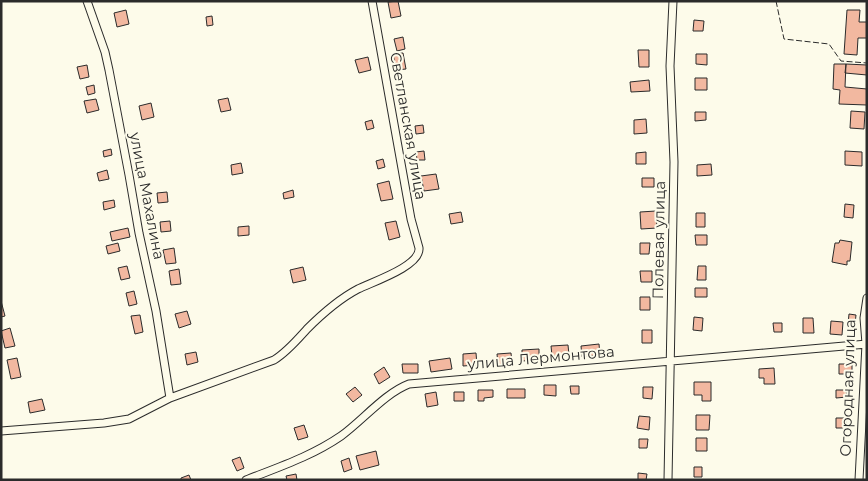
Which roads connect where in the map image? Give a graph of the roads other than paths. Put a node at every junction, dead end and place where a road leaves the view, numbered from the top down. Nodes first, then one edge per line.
1 (87, 1) edge
2 (372, 1) edge
3 (673, 1) edge
4 (867, 298) edge
5 (866, 344) edge
6 (671, 360) junction
7 (170, 398) junction
8 (1, 431) edge
9 (246, 480) edge
10 (668, 480) edge
11 (859, 480) edge

1 - 7 street, улица Махалина
2 - 7 street, Светланская улица
3 - 6 street, Полевая улица
4 - 5 street, Огородная улица
5 - 6 street, улица Лермонтова
5 - 11 street, Огородная улица
6 - 9 street, улица Лермонтова
6 - 10 street, Полевая улица
7 - 8 street

